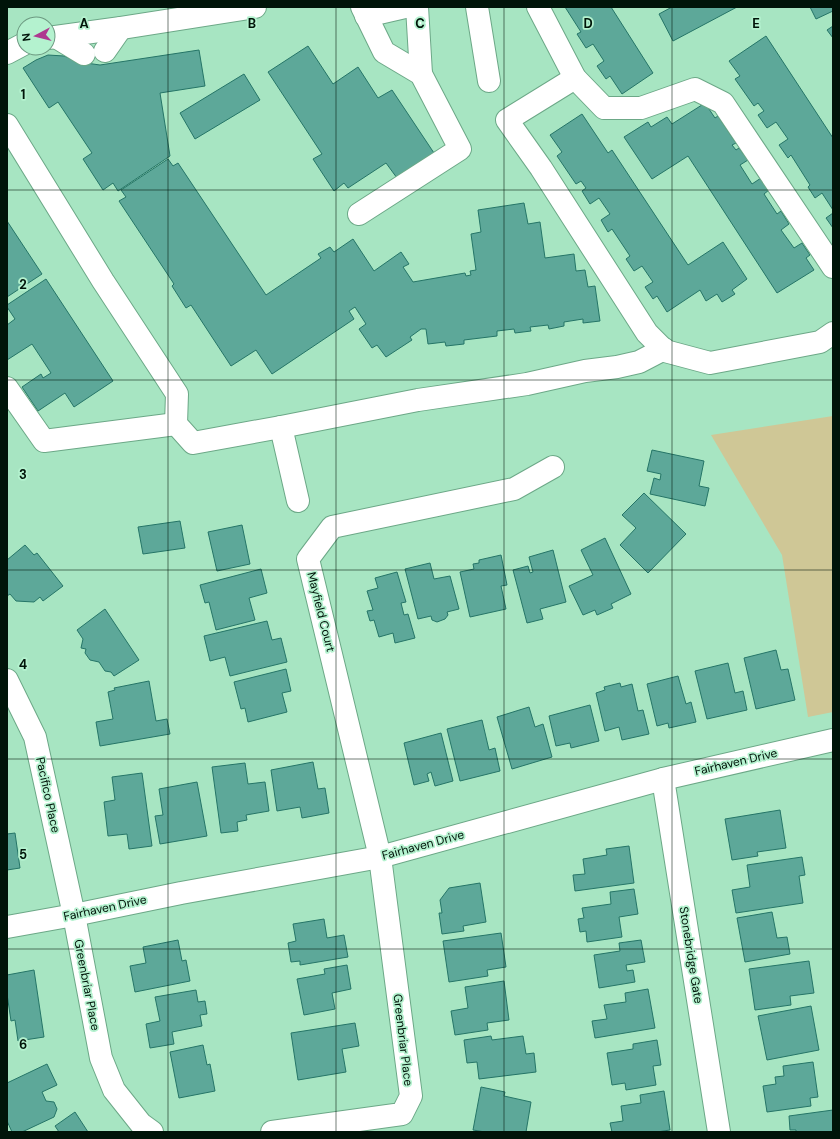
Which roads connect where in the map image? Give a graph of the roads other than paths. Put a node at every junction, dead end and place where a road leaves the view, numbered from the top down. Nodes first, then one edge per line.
1 (255, 7) edge
2 (405, 7) edge
3 (417, 7) edge
4 (477, 7) edge
5 (538, 7) edge
6 (364, 11) edge
7 (121, 28) junction
8 (56, 36) edge
9 (56, 38) edge
10 (16, 48) edge
11 (7, 53) edge
12 (421, 74) junction
13 (575, 78) junction
14 (489, 81) dead end
15 (7, 125) edge
16 (359, 214) dead end
17 (833, 268) edge
18 (833, 333) edge
19 (664, 349) junction
20 (7, 388) edge
21 (176, 424) junction
22 (281, 427) junction
23 (553, 467) dead end
24 (298, 501) dead end
25 (7, 680) edge
26 (833, 740) edge
27 (663, 779) junction
28 (380, 857) junction
29 (74, 915) junction
30 (7, 927) edge
31 (152, 1132) edge
32 (272, 1132) edge
33 (719, 1132) edge

1 - 7 street
2 - 6 street
3 - 12 street
4 - 14 street
5 - 13 street
6 - 12 street
7 - 8 street
7 - 9 street
10 - 11 street
12 - 16 street
13 - 17 street
13 - 19 street
15 - 21 street
18 - 19 street
19 - 22 street
20 - 21 street
21 - 22 street
22 - 24 street
23 - 28 street, Mayfield Court
25 - 29 street, Pacifico Place
26 - 27 street, Fairhaven Drive
27 - 28 street, Fairhaven Drive
27 - 33 street, Stonebridge Gate
28 - 29 street, Fairhaven Drive
28 - 32 street, Greenbriar Place
29 - 30 street, Fairhaven Drive
29 - 31 street, Greenbriar Place

